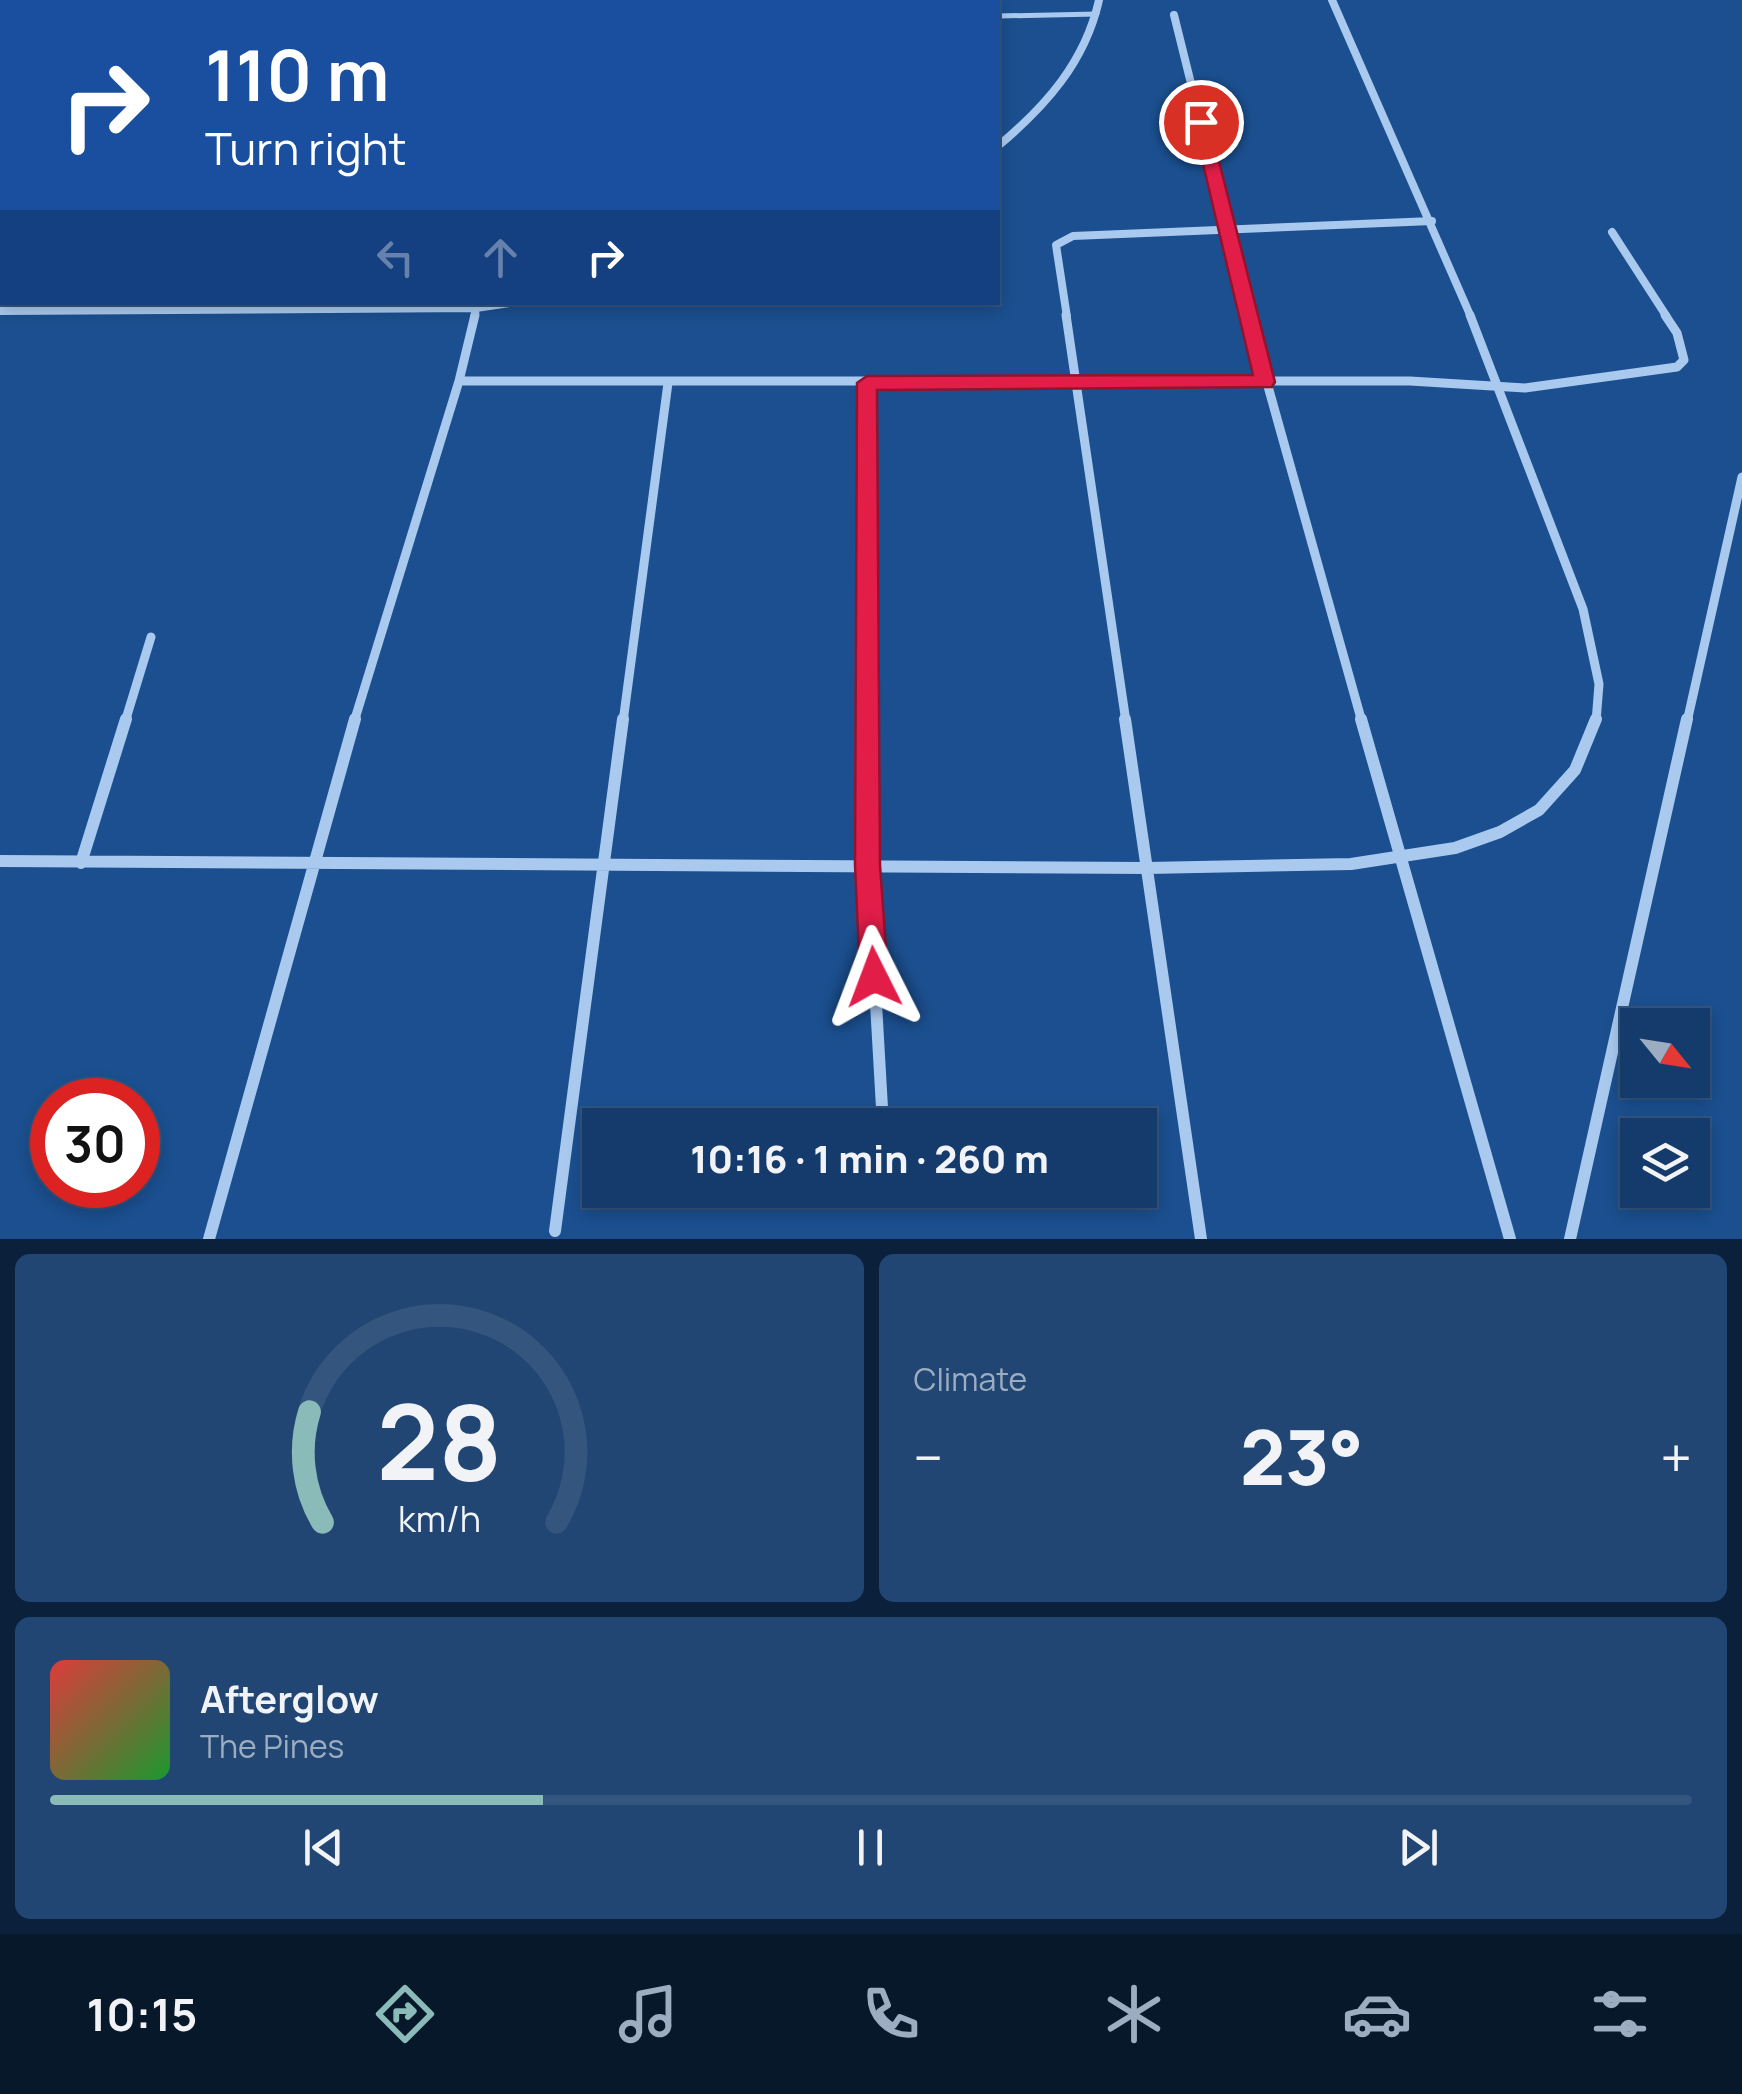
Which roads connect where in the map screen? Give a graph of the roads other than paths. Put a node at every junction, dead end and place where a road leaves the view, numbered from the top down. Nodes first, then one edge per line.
1 (1099, 0) edge
2 (1332, 0) edge
3 (1098, 14) junction
4 (1174, 15) dead end
5 (1000, 16) edge
6 (1000, 144) edge
7 (1432, 221) junction
8 (1227, 229) junction
9 (1612, 232) dead end
10 (477, 305) edge
11 (0, 312) edge
12 (459, 382) junction
13 (1265, 382) junction
14 (668, 383) junction
15 (867, 383) junction
16 (1074, 383) junction
17 (1502, 388) junction
18 (1742, 477) edge
19 (151, 636) dead end
20 (1402, 860) junction
21 (0, 862) edge
22 (81, 863) junction
23 (312, 865) junction
24 (868, 865) junction
25 (602, 866) junction
26 (1148, 868) junction
27 (882, 1108) edge
28 (555, 1231) dead end
29 (210, 1239) edge
30 (1201, 1239) edge
31 (1510, 1239) edge
32 (1570, 1239) edge

1 - 3 street
2 - 7 street
3 - 5 lane
3 - 6 street
4 - 8 street
7 - 8 street
7 - 17 street
8 - 13 street
8 - 16 street
9 - 17 street
10 - 11 street
10 - 12 street
12 - 14 street
12 - 23 street
13 - 16 street
13 - 17 street
13 - 20 street
14 - 15 street
14 - 25 street
15 - 16 street
15 - 24 street
16 - 26 street
17 - 20 street
18 - 32 street
19 - 22 street
20 - 26 street
20 - 31 street
21 - 22 street
22 - 23 street
23 - 25 street
23 - 29 street
24 - 25 street
24 - 26 street
24 - 27 street
25 - 28 street
26 - 30 street

